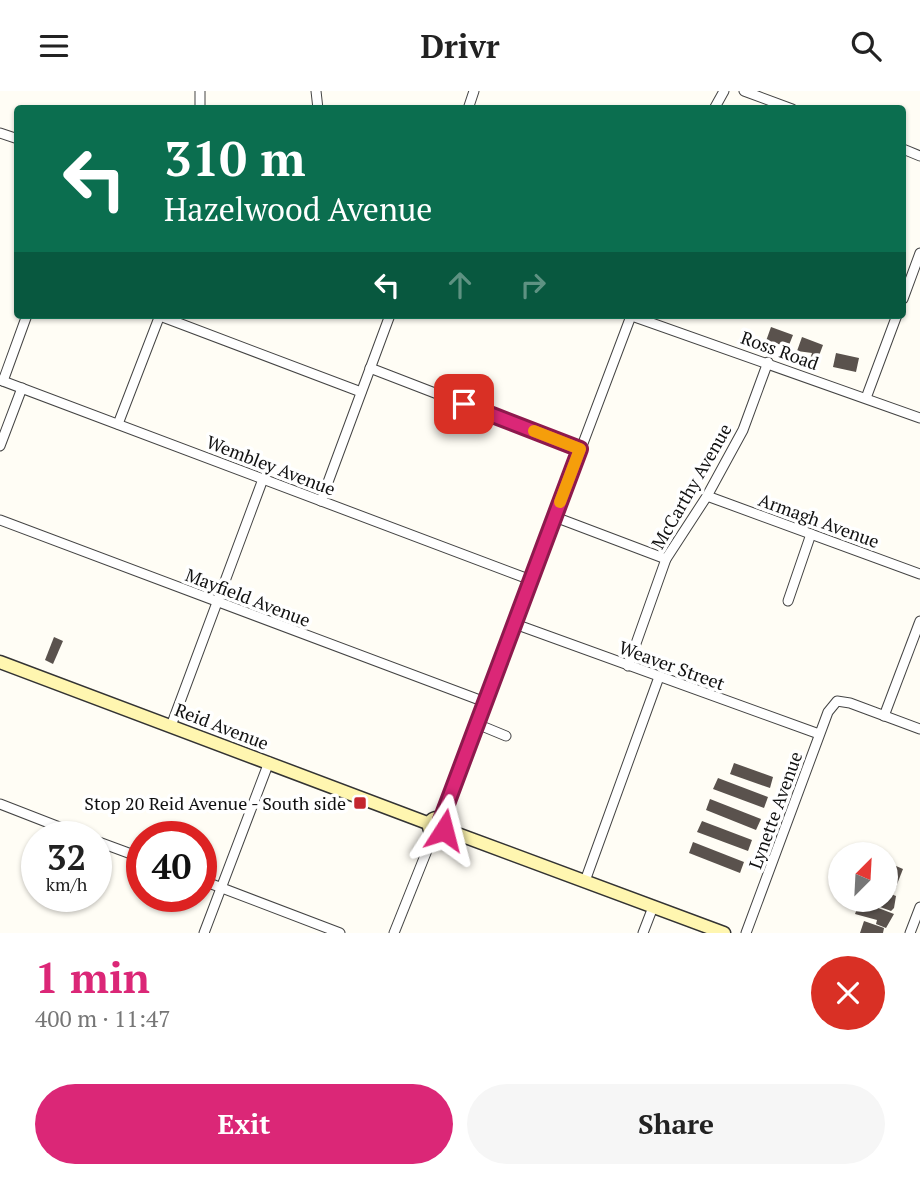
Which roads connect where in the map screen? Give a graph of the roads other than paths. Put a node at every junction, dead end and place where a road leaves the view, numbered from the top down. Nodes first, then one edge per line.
1 (744, 91) edge
2 (781, 105) edge
3 (920, 253) edge
4 (907, 275) edge
5 (25, 319) edge
6 (158, 319) edge
7 (170, 319) edge
8 (388, 319) edge
9 (629, 319) edge
10 (642, 319) edge
11 (896, 319) edge
12 (768, 362) junction
13 (370, 368) junction
14 (1, 380) edge
15 (22, 388) junction
16 (361, 392) junction
17 (866, 398) junction
18 (920, 418) edge
19 (118, 424) junction
20 (0, 446) edge
21 (580, 449) junction
22 (263, 479) junction
23 (707, 496) junction
24 (321, 501) junction
25 (555, 517) junction
26 (0, 520) edge
27 (811, 534) junction
28 (666, 559) junction
29 (920, 574) edge
30 (531, 580) junction
31 (788, 601) dead end
32 (217, 602) junction
33 (920, 621) edge
34 (516, 624) junction
35 (0, 661) edge
36 (628, 666) junction
37 (659, 677) junction
38 (485, 702) junction
39 (884, 716) junction
40 (477, 724) junction
41 (171, 726) junction
42 (920, 729) edge
43 (819, 734) junction
44 (506, 736) dead end
45 (270, 762) junction
46 (0, 804) edge
47 (44, 821) edge
48 (437, 826) junction
49 (585, 881) junction
50 (217, 886) edge
51 (221, 888) junction
52 (653, 907) junction
53 (920, 907) edge
54 (204, 933) edge
55 (340, 933) edge
56 (394, 933) edge
57 (643, 933) edge
58 (724, 933) edge
59 (746, 933) edge
60 (910, 933) edge

1 - 2 street
3 - 4 street
5 - 14 street
6 - 19 street
7 - 16 street
8 - 13 street
9 - 21 street
10 - 12 street, Ross Road
11 - 17 street
12 - 17 street, Ross Road
12 - 23 street, McCarthy Avenue
13 - 16 street
13 - 21 street
14 - 15 street, Wembley Avenue
15 - 19 street, Wembley Avenue
15 - 20 street
16 - 24 street
17 - 18 street, Ross Road
19 - 22 street, Wembley Avenue
21 - 25 street
22 - 24 street, Wembley Avenue
22 - 32 street
23 - 27 street, Armagh Avenue
23 - 28 street, McCarthy Avenue
24 - 30 street, Wembley Avenue
25 - 28 street
25 - 30 street
26 - 32 street, Mayfield Avenue
27 - 29 street, Armagh Avenue
27 - 31 street
28 - 36 street, McCarthy Avenue
30 - 34 street
32 - 38 street, Mayfield Avenue
32 - 41 street
33 - 39 street
34 - 36 street, Weaver Street
34 - 38 street
35 - 41 street, Reid Avenue
36 - 37 street, Weaver Street
37 - 43 street, Weaver Street
37 - 49 street
38 - 40 street
39 - 42 street
39 - 43 street, Lynette Avenue
40 - 44 street
40 - 48 street
41 - 45 street, Reid Avenue
43 - 59 street, Lynette Avenue
45 - 48 street, Reid Avenue
45 - 51 street
46 - 47 street
48 - 49 street, Reid Avenue
48 - 56 street
49 - 52 street, Reid Avenue
50 - 51 street
51 - 54 street
51 - 55 street
52 - 57 street
52 - 58 street, Reid Avenue
53 - 60 street

